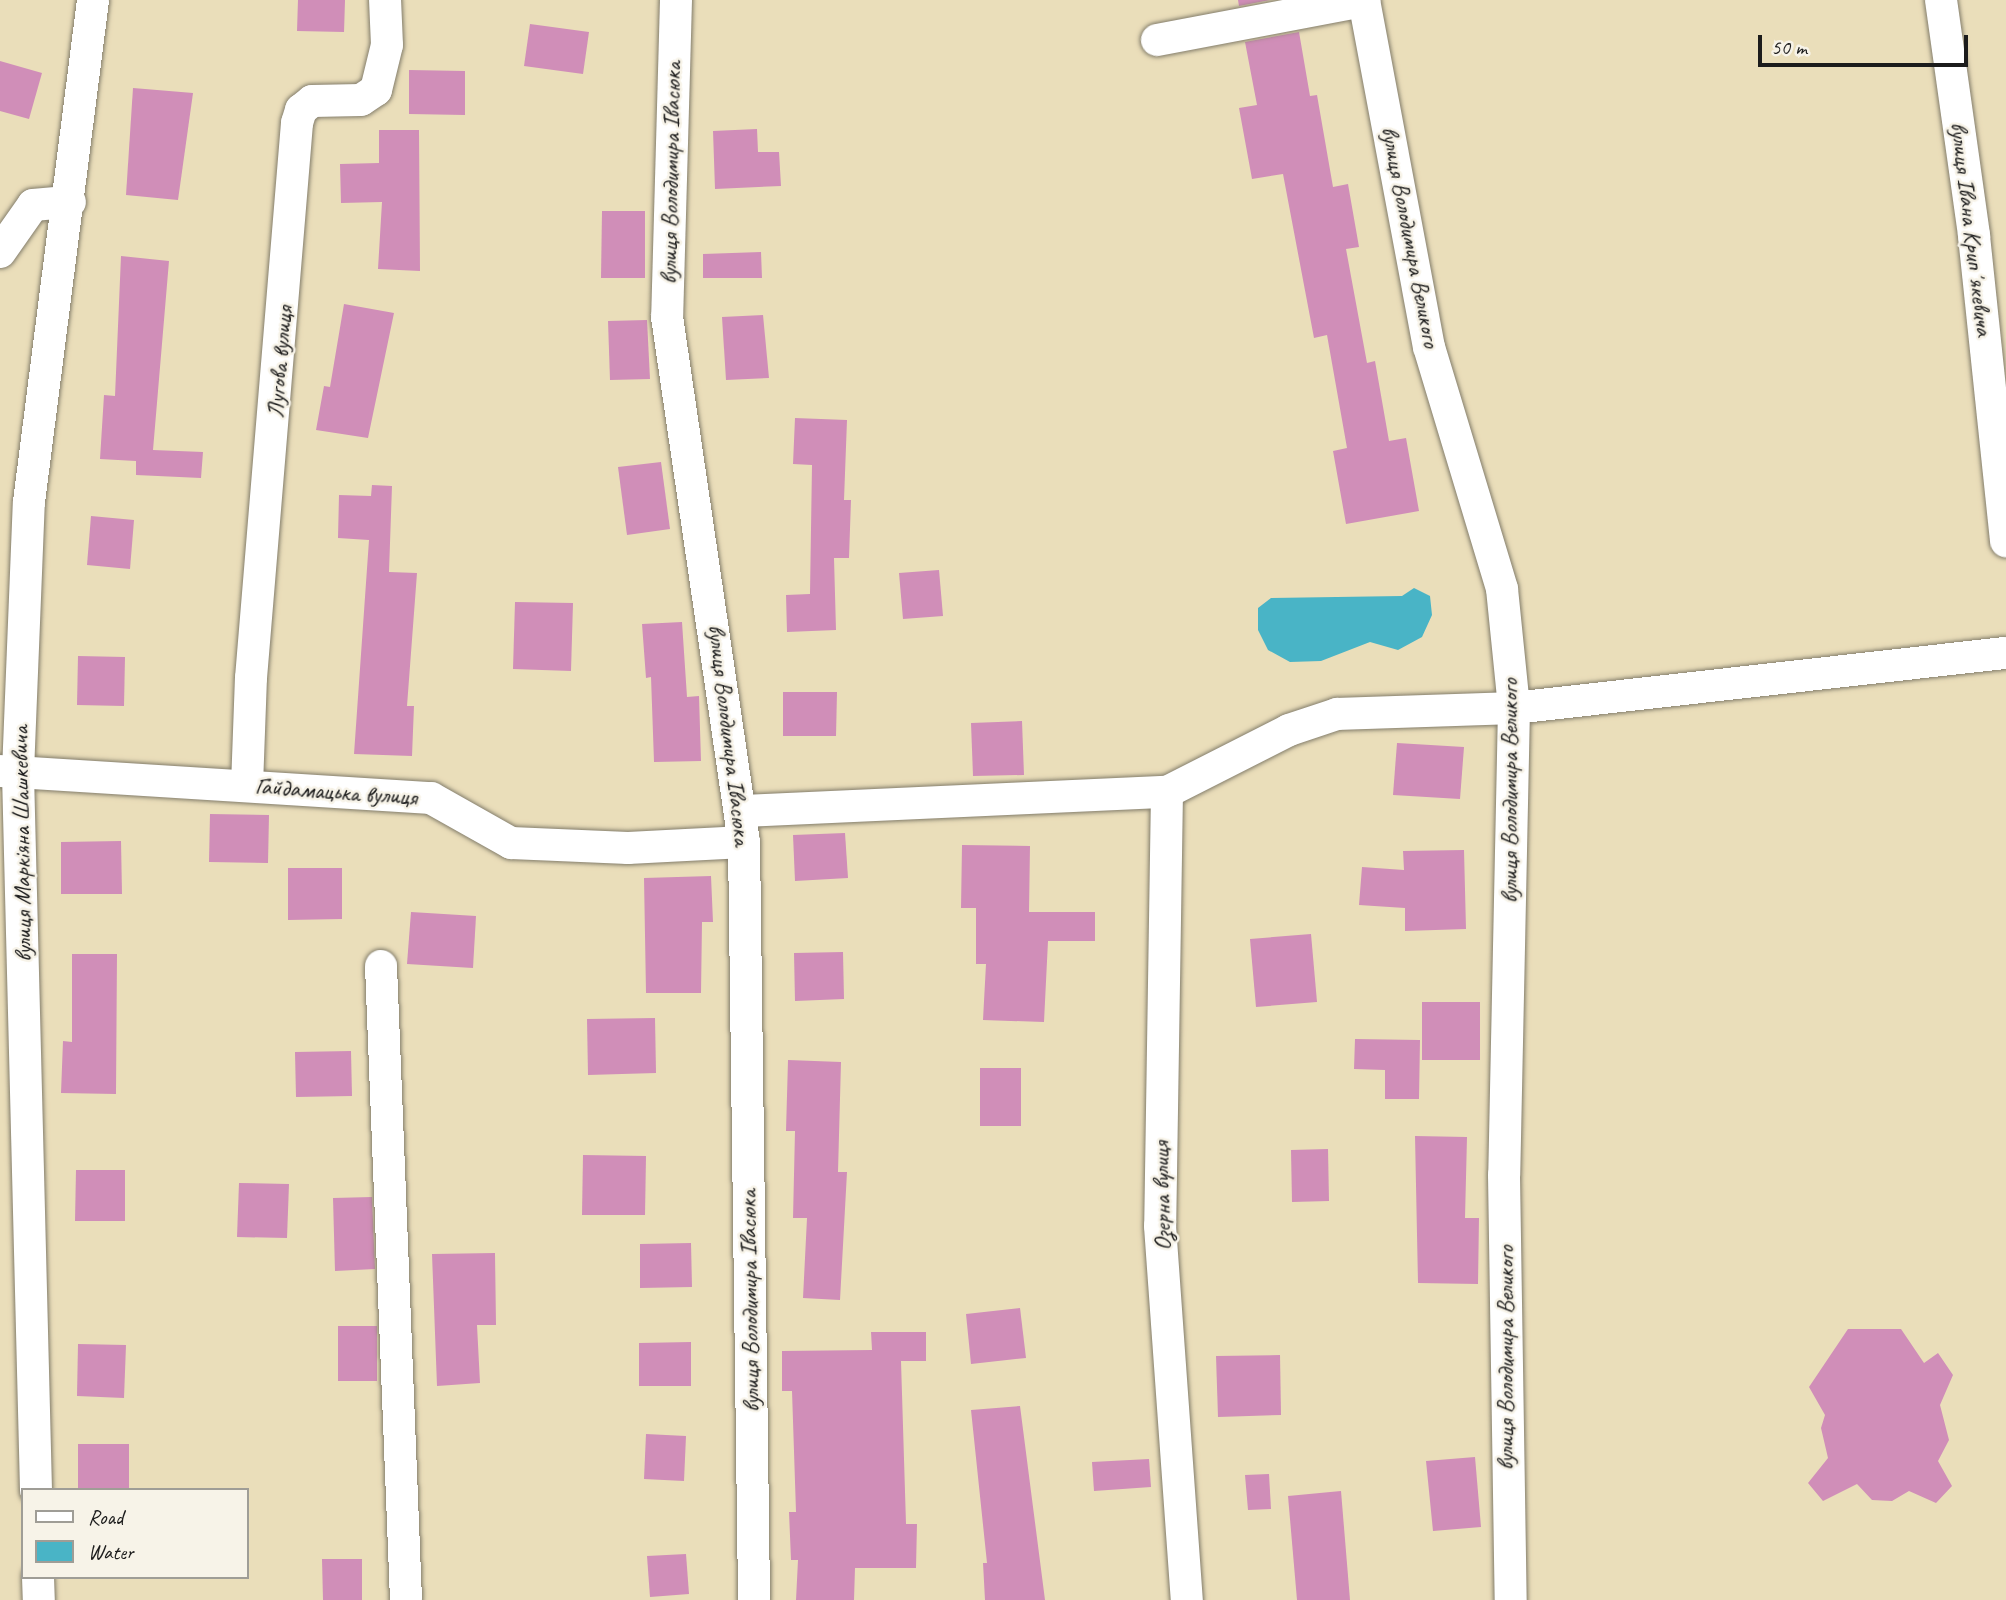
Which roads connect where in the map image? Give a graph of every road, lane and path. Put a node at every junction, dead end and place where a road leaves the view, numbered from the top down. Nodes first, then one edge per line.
1 (93, 0) edge
2 (385, 0) edge
3 (676, 0) edge
4 (1941, 0) edge
5 (1364, 1) edge
6 (1157, 40) dead end
7 (70, 202) junction
8 (0, 252) edge
9 (2006, 541) edge
10 (2006, 653) edge
11 (1514, 708) junction
12 (9, 772) edge
13 (247, 786) junction
14 (1167, 792) junction
15 (743, 811) junction
16 (744, 842) junction
17 (381, 966) dead end
18 (36, 1488) edge
19 (38, 1579) edge
20 (39, 1600) edge
21 (406, 1600) edge
22 (754, 1600) edge
23 (1186, 1600) edge
24 (1511, 1600) edge

1 - 7 street, вулиця Маркіяна Шашкевича
2 - 13 street, Лугова вулиця
3 - 15 street, вулиця Володимира Івасюка
4 - 9 street, вулиця Івана Крипʼякевича
5 - 6 street
5 - 11 street, вулиця Володимира Великого
7 - 8 street
7 - 12 street, вулиця Маркіяна Шашкевича
10 - 11 street
11 - 14 street
11 - 24 street, вулиця Володимира Великого
12 - 13 street, Гайдамацька вулиця
12 - 18 street, вулиця Маркіяна Шашкевича
13 - 16 street, Гайдамацька вулиця
14 - 15 street
14 - 23 street, Озерна вулиця
15 - 16 street, вулиця Володимира Івасюка
16 - 22 street, вулиця Володимира Івасюка
17 - 21 street
19 - 20 street

